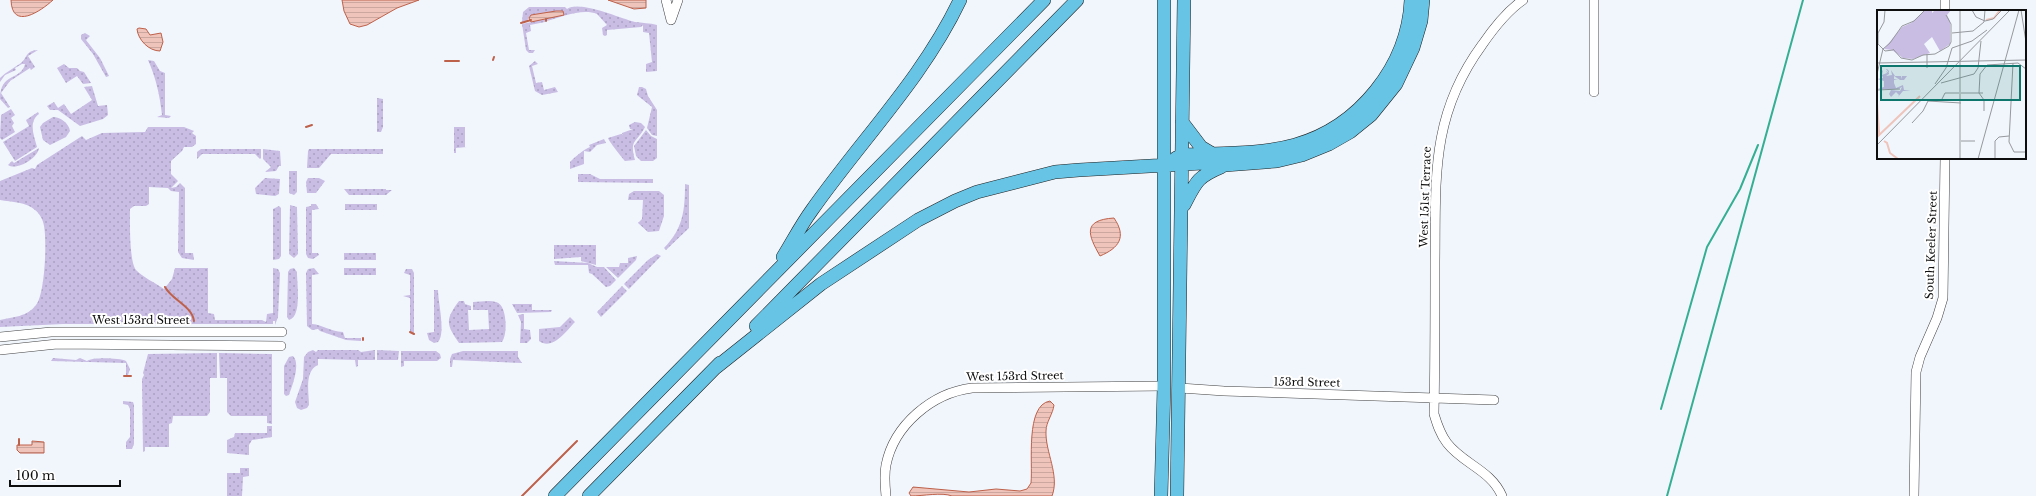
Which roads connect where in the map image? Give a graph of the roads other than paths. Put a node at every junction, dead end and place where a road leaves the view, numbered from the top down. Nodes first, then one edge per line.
1 (666, 0) edge
2 (678, 0) edge
3 (960, 0) edge
4 (1044, 0) edge
5 (1077, 0) edge
6 (1164, 0) edge
7 (1184, 0) edge
8 (1411, 0) edge
9 (1423, 0) edge
10 (1523, 0) edge
11 (1594, 0) edge
12 (1594, 92) dead end
13 (1182, 122) junction
14 (1210, 153) junction
15 (1183, 159) junction
16 (1945, 159) edge
17 (1164, 165) junction
18 (1225, 165) junction
19 (1183, 208) junction
20 (772, 275) junction
21 (282, 332) dead end
22 (0, 337) edge
23 (281, 346) dead end
24 (0, 350) edge
25 (714, 369) junction
26 (1164, 386) junction
27 (1180, 388) junction
28 (1434, 397) junction
29 (1494, 400) dead end
30 (555, 496) edge
31 (588, 496) edge
32 (886, 496) edge
33 (1161, 496) edge
34 (1177, 496) edge
35 (1502, 496) edge
36 (1914, 496) edge

1 - 2 street
3 - 20 highway
4 - 20 highway
5 - 25 highway
6 - 17 highway
7 - 13 highway
8 - 14 highway
9 - 18 highway
10 - 28 street, West 151st Terrace
11 - 12 street
13 - 14 highway
13 - 15 highway
14 - 15 highway
15 - 17 highway
15 - 18 highway
15 - 19 highway
16 - 36 street, South Keeler Street
17 - 25 highway
17 - 26 highway
18 - 19 highway
19 - 27 highway
20 - 30 highway
21 - 22 street, West 153rd Street
23 - 24 street
25 - 31 highway
26 - 32 street, West 153rd Street
26 - 33 highway
27 - 28 street, 153rd Street
27 - 34 highway
28 - 29 street
28 - 35 street, West 151st Terrace

